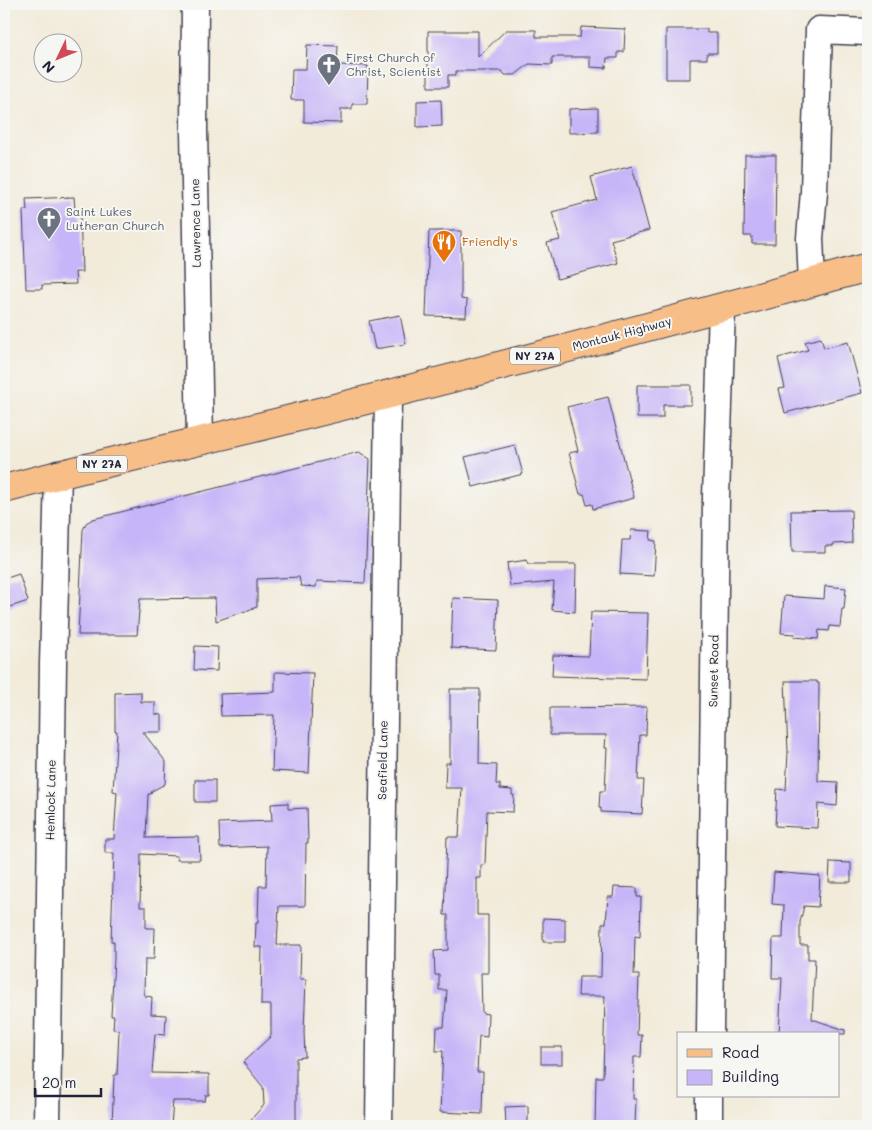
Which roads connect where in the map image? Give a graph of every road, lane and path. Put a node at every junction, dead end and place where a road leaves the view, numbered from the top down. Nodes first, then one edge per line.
1 (195, 4) edge
2 (868, 32) edge
3 (868, 267) edge
4 (812, 283) junction
5 (722, 308) junction
6 (388, 394) junction
7 (200, 441) junction
8 (58, 474) junction
9 (4, 489) edge
10 (710, 1032) edge
11 (709, 1098) edge
12 (47, 1126) edge
13 (379, 1126) edge
14 (709, 1126) edge

1 - 7 street, Lawrence Lane
2 - 4 street
3 - 4 main road, Montauk Highway / NY 27A
4 - 5 main road, Montauk Highway / NY 27A
5 - 6 main road, Montauk Highway / NY 27A
5 - 10 street, Sunset Road
6 - 7 main road, Montauk Highway / NY 27A
6 - 13 street, Seafield Lane
7 - 8 main road, NY 27A
8 - 9 main road, NY 27A
8 - 12 street, Hemlock Lane
11 - 14 street

